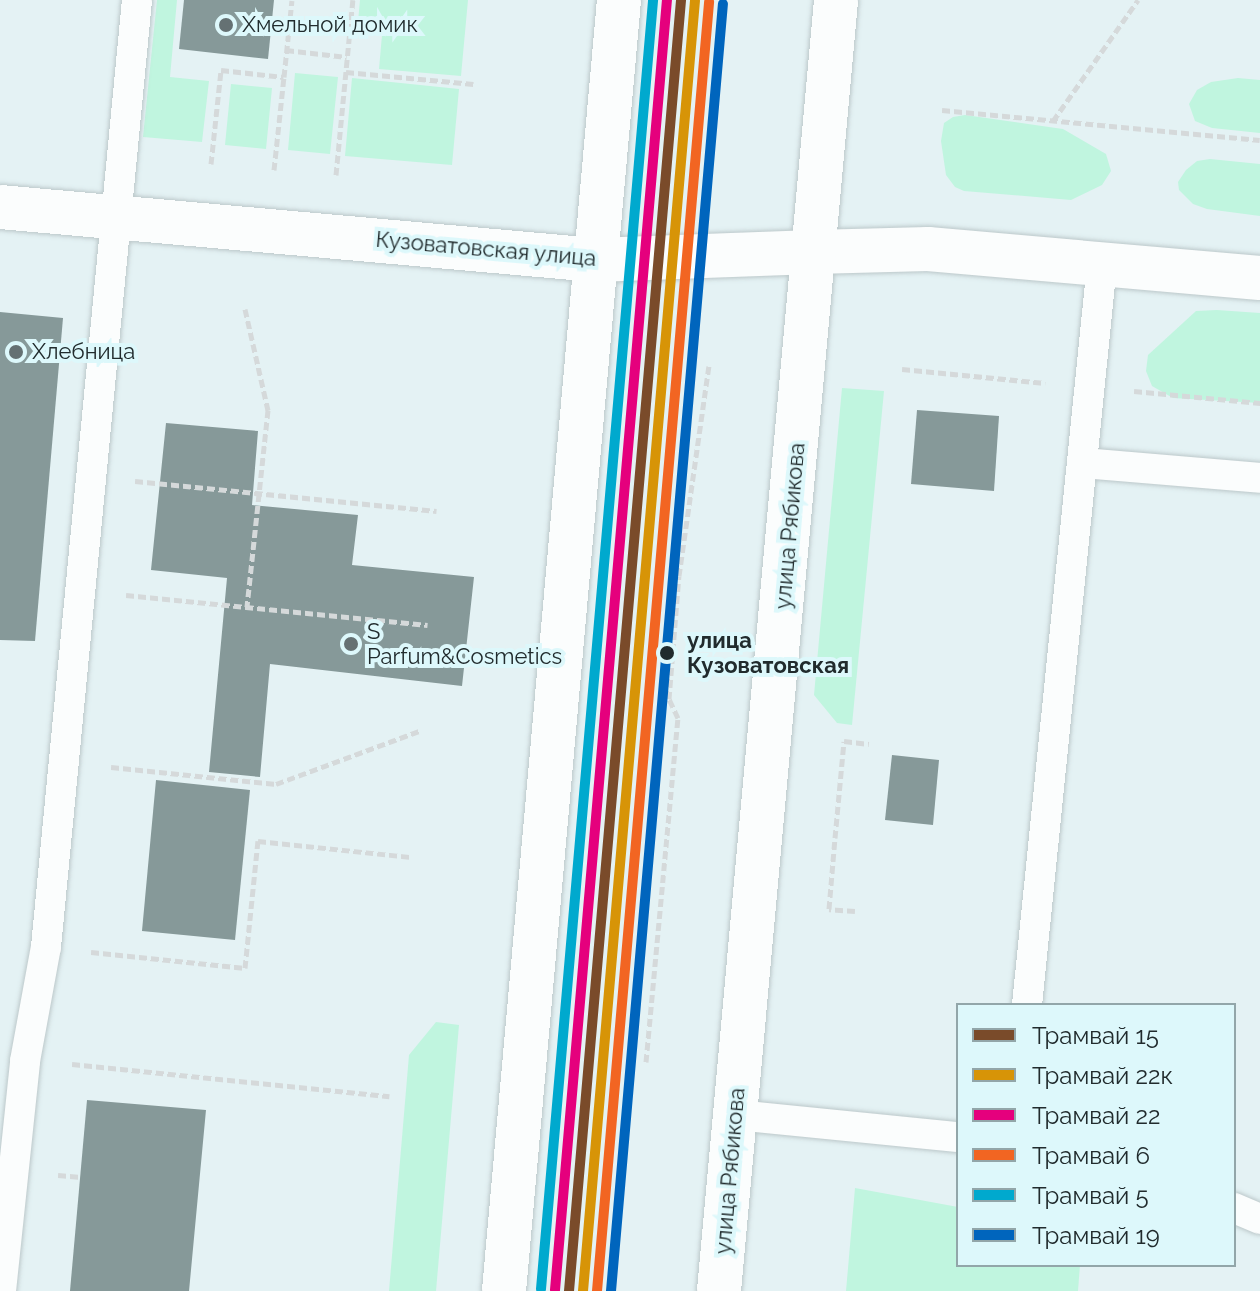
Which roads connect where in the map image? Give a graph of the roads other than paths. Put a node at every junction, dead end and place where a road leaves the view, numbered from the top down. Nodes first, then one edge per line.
1 (137, 0) edge
2 (619, 0) edge
3 (836, 0) edge
4 (0, 207) edge
5 (118, 217) junction
6 (814, 252) junction
7 (595, 260) junction
8 (1102, 264) junction
9 (1260, 278) edge
10 (1083, 463) junction
11 (1260, 478) edge
12 (1027, 1003) edge
13 (736, 1115) junction
14 (956, 1137) edge
15 (7, 1160) edge
16 (1236, 1209) edge
17 (1260, 1219) edge
18 (1, 1291) edge
19 (504, 1291) edge
20 (719, 1291) edge

1 - 5 lane
2 - 7 main road
3 - 6 main road, улица Рябикова
4 - 5 main road, Кузоватовская улица
5 - 7 main road, Кузоватовская улица
5 - 15 lane
6 - 7 main road, Кузоватовская улица
6 - 8 main road, Кузоватовская улица
6 - 13 main road, улица Рябикова
7 - 19 main road
8 - 9 main road, Кузоватовская улица
8 - 10 lane
10 - 11 lane
10 - 12 lane
13 - 14 lane
13 - 20 main road, улица Рябикова
15 - 18 lane
16 - 17 lane

